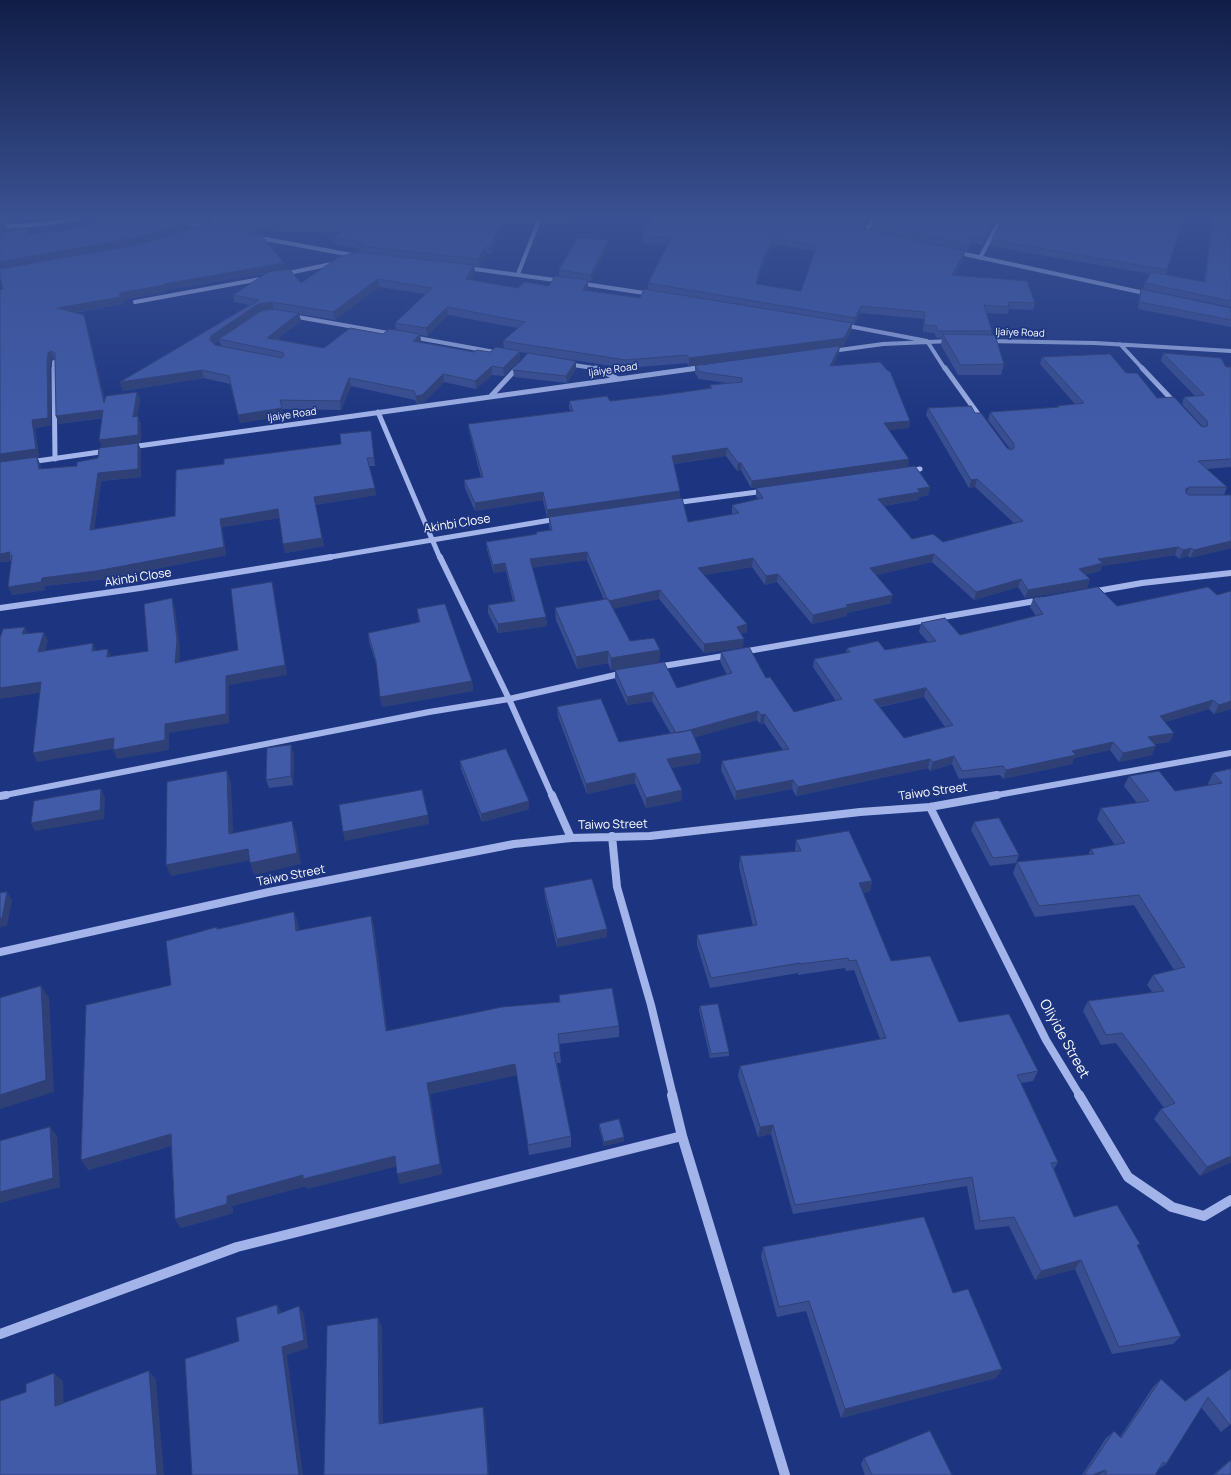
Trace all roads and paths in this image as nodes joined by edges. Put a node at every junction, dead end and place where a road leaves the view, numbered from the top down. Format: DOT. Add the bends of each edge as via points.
graph roads {
  1 [pos="217,287"];
  2 [pos="605,287"];
  3 [pos="1116,287"];
  4 [pos="659,295"];
  5 [pos="1154,295"];
  6 [pos="136,302"];
  7 [pos="288,315"];
  8 [pos="838,324"];
  9 [pos="927,341"];
  10 [pos="956,341"];
  11 [pos="977,341"];
  12 [pos="1120,344"];
  13 [pos="1231,351"];
  14 [pos="824,352"];
  15 [pos="503,354"];
  16 [pos="54,362"];
  17 [pos="521,363"];
  18 [pos="562,363"];
  19 [pos="710,366"];
  20 [pos="618,379"];
  21 [pos="491,396"];
  22 [pos="1179,408"];
  23 [pos="378,412"];
  24 [pos="985,423"];
  25 [pos="122,448"];
  26 [pos="115,450"];
  27 [pos="55,459"];
  28 [pos="23,463"];
  29 [pos="920,469"];
  30 [pos="904,472"];
  31 [pos="771,490"];
  32 [pos="670,504"];
  33 [pos="561,519"];
  34 [pos="431,539"];
  35 [pos="1231,573"];
  36 [pos="1080,593"];
  37 [pos="1050,599"];
  38 [pos="0,608"];
  39 [pos="651,668"];
  40 [pos="635,671"];
  41 [pos="509,699"];
  42 [pos="1231,753"];
  43 [pos="0,796"];
  44 [pos="930,807"];
  45 [pos="612,836"];
  46 [pos="571,838"];
  47 [pos="0,952"];
  48 [pos="682,1136"];
  49 [pos="1231,1200"];
  50 [pos="0,1334"];
  51 [pos="785,1475"];
  1 -- 6 [label="street"];
  2 -- 4 [label="street"];
  3 -- 5 [label="street"];
  7 -- 15 [label="street"];
  8 -- 9 [label="street"];
  9 -- 10 [label="street"];
  9 -- 14 [label="street"];
  9 -- 24 [label="street"];
  11 -- 12 [label="street, Ijaiye Road"];
  12 -- 13 [label="street, Ijaiye Road"];
  12 -- 22 [label="street"];
  16 -- 27 [label="street"];
  17 -- 21 [label="street"];
  18 -- 20 [label="street" via="600,368"];
  19 -- 20 [label="street, Ijaiye Road"];
  20 -- 21 [label="street, Ijaiye Road"];
  21 -- 23 [label="street, Ijaiye Road"];
  23 -- 25 [label="street, Ijaiye Road"];
  23 -- 34 [label="street"];
  26 -- 27 [label="street"];
  27 -- 28 [label="street"];
  29 -- 30 [label="street"];
  31 -- 32 [label="street"];
  33 -- 34 [label="street, Akinbi Close"];
  34 -- 38 [label="street, Akinbi Close" via="220,577"];
  34 -- 41 [label="street"];
  35 -- 36 [label="street" via="1142,582"];
  37 -- 39 [label="street"];
  40 -- 41 [label="street"];
  41 -- 43 [label="street" via="429,712"];
  41 -- 46 [label="street"];
  42 -- 44 [label="street, Taiwo Street"];
  44 -- 45 [label="street, Taiwo Street" via="860,812 650,836"];
  44 -- 49 [label="street, Oliyide Street" via="1046,1040 1128,1177 1172,1207 1204,1216"];
  45 -- 46 [label="street, Taiwo Street"];
  45 -- 48 [label="street" via="617,887 651,1005"];
  46 -- 47 [label="street, Taiwo Street" via="514,844 269,892"];
  48 -- 50 [label="street" via="237,1246"];
  48 -- 51 [label="street"];
}
